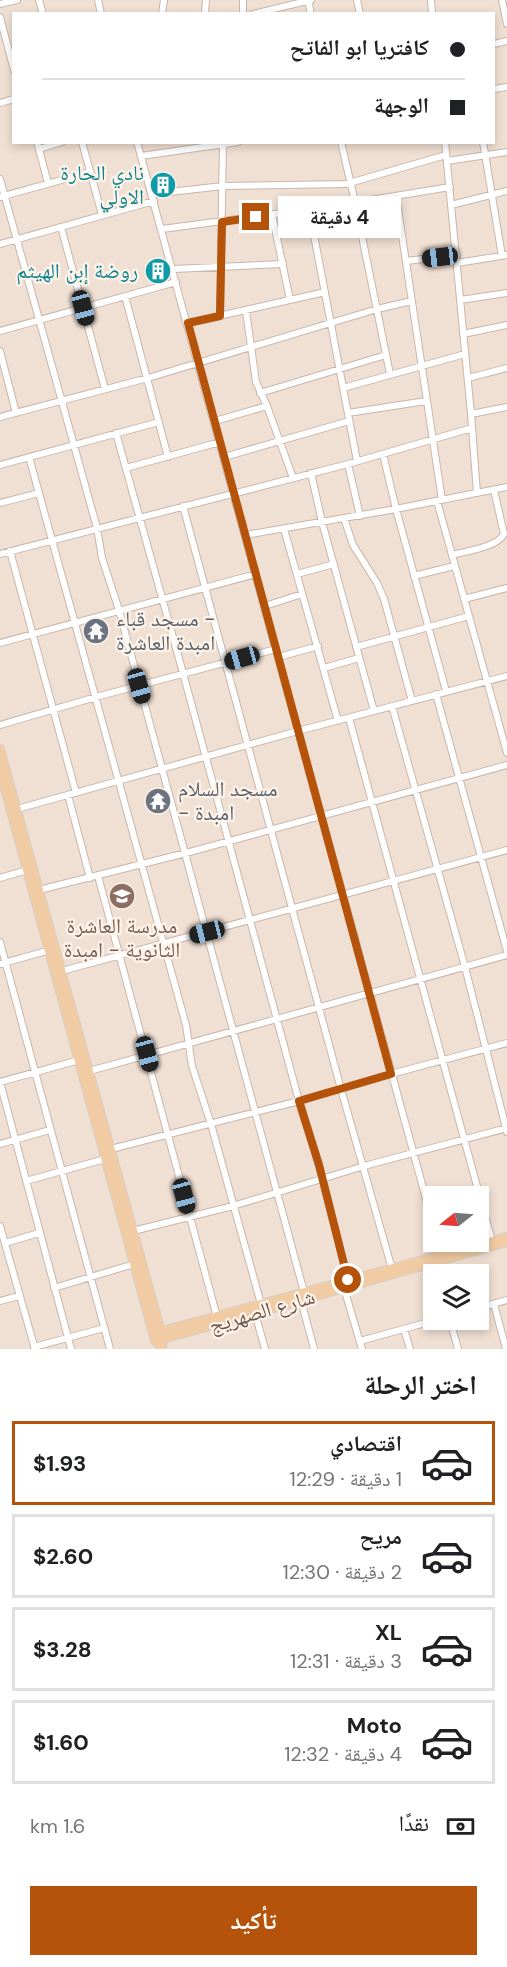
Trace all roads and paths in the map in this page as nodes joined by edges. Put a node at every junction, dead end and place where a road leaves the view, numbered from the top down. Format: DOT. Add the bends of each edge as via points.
graph roads {
  1 [pos="17,0"];
  2 [pos="309,0"];
  3 [pos="502,0"];
  4 [pos="0,4"];
  5 [pos="261,12"];
  6 [pos="0,18"];
  7 [pos="507,24"];
  8 [pos="11,46"];
  9 [pos="83,144"];
  10 [pos="138,144"];
  11 [pos="210,144"];
  12 [pos="223,144"];
  13 [pos="340,144"];
  14 [pos="445,144"];
  15 [pos="483,144"];
  16 [pos="38,146"];
  17 [pos="185,146"];
  18 [pos="507,152"];
  19 [pos="485,155"];
  20 [pos="141,156"];
  21 [pos="447,158"];
  22 [pos="90,172"];
  23 [pos="0,179"];
  24 [pos="48,183"];
  25 [pos="350,183"];
  26 [pos="223,186"];
  27 [pos="450,188"];
  28 [pos="507,191"];
  29 [pos="492,195"];
  30 [pos="2,196"];
  31 [pos="396,196"];
  32 [pos="153,197"];
  33 [pos="355,202"];
  34 [pos="452,205"];
  35 [pos="309,209"];
  36 [pos="272,214"];
  37 [pos="102,215"];
  38 [pos="222,222"];
  39 [pos="61,227"];
  40 [pos="162,229"];
  41 [pos="16,239"];
  42 [pos="0,244"];
  43 [pos="456,255"];
  44 [pos="505,255"];
  45 [pos="406,261"];
  46 [pos="457,263"];
  47 [pos="283,264"];
  48 [pos="221,267"];
  49 [pos="173,269"];
  50 [pos="176,282"];
  51 [pos="325,292"];
  52 [pos="507,293"];
  53 [pos="125,296"];
  54 [pos="290,300"];
  55 [pos="460,300"];
  56 [pos="412,301"];
  57 [pos="83,308"];
  58 [pos="377,309"];
  59 [pos="246,311"];
  60 [pos="220,316"];
  61 [pos="39,321"];
  62 [pos="188,323"];
  63 [pos="331,323"];
  64 [pos="507,325"];
  65 [pos="0,331"];
  66 [pos="463,334"];
  67 [pos="250,347"];
  68 [pos="0,351"];
  69 [pos="465,354"];
  70 [pos="386,355"];
  71 [pos="198,363"];
  72 [pos="421,366"];
  73 [pos="339,368"];
  74 [pos="507,368"];
  75 [pos="390,374"];
  76 [pos="148,378"];
  77 [pos="468,378"];
  78 [pos="343,388"];
  79 [pos="105,389"];
  80 [pos="260,393"];
  81 [pos="426,400"];
  82 [pos="61,402"];
  83 [pos="267,406"];
  84 [pos="507,407"];
  85 [pos="16,413"];
  86 [pos="348,413"];
  87 [pos="471,414"];
  88 [pos="0,417"];
  89 [pos="215,421"];
  90 [pos="349,421"];
  91 [pos="159,422"];
  92 [pos="472,428"];
  93 [pos="116,433"];
  94 [pos="280,440"];
  95 [pos="432,440"];
  96 [pos="220,442"];
  97 [pos="73,445"];
  98 [pos="383,454"];
  99 [pos="29,457"];
  100 [pos="168,457"];
  101 [pos="224,457"];
  102 [pos="357,461"];
  103 [pos="348,464"];
  104 [pos="0,465"];
  105 [pos="126,468"];
  106 [pos="311,473"];
  107 [pos="293,478"];
  108 [pos="507,487"];
  109 [pos="494,490"];
  110 [pos="39,493"];
  111 [pos="234,493"];
  112 [pos="477,493"];
  113 [pos="440,501"];
  114 [pos="0,503"];
  115 [pos="183,506"];
  116 [pos="396,509"];
  117 [pos="360,516"];
  118 [pos="140,517"];
  119 [pos="344,518"];
  120 [pos="322,522"];
  121 [pos="97,528"];
  122 [pos="284,529"];
  123 [pos="245,535"];
  124 [pos="52,540"];
  125 [pos="10,551"];
  126 [pos="0,554"];
  127 [pos="452,555"];
  128 [pos="334,564"];
  129 [pos="454,566"];
  130 [pos="256,574"];
  131 [pos="297,574"];
  132 [pos="414,576"];
  133 [pos="205,588"];
  134 [pos="507,588"];
  135 [pos="303,594"];
  136 [pos="162,599"];
  137 [pos="464,599"];
  138 [pos="265,606"];
  139 [pos="119,610"];
  140 [pos="469,616"];
  141 [pos="75,622"];
  142 [pos="428,627"];
  143 [pos="32,634"];
  144 [pos="394,638"];
  145 [pos="0,643"];
  146 [pos="318,646"];
  147 [pos="356,647"];
  148 [pos="276,649"];
  149 [pos="279,657"];
  150 [pos="359,658"];
  151 [pos="225,663"];
  152 [pos="324,668"];
  153 [pos="183,674"];
  154 [pos="507,676"];
  155 [pos="486,681"];
  156 [pos="139,686"];
  157 [pos="446,691"];
  158 [pos="436,694"];
  159 [pos="96,697"];
  160 [pos="412,701"];
  161 [pos="392,706"];
  162 [pos="53,709"];
  163 [pos="374,711"];
  164 [pos="348,718"];
  165 [pos="339,721"];
  166 [pos="0,725"];
  167 [pos="298,731"];
  168 [pos="247,745"];
  169 [pos="0,749"];
  170 [pos="507,753"];
  171 [pos="205,756"];
  172 [pos="507,765"];
  173 [pos="162,768"];
  174 [pos="0,771"];
  175 [pos="460,778"];
  176 [pos="119,780"];
  177 [pos="2,789"];
  178 [pos="415,790"];
  179 [pos="76,793"];
  180 [pos="68,795"];
  181 [pos="372,802"];
  182 [pos="17,809"];
  183 [pos="322,816"];
  184 [pos="270,829"];
  185 [pos="228,841"];
  186 [pos="23,843"];
  187 [pos="507,850"];
  188 [pos="186,853"];
  189 [pos="482,857"];
  190 [pos="141,865"];
  191 [pos="436,869"];
  192 [pos="27,870"];
  193 [pos="98,876"];
  194 [pos="0,878"];
  195 [pos="90,878"];
  196 [pos="393,881"];
  197 [pos="36,891"];
  198 [pos="344,894"];
  199 [pos="292,908"];
  200 [pos="249,919"];
  201 [pos="207,932"];
  202 [pos="0,942"];
  203 [pos="162,943"];
  204 [pos="50,950"];
  205 [pos="507,953"];
  206 [pos="119,955"];
  207 [pos="3,963"];
  208 [pos="465,967"];
  209 [pos="62,971"];
  210 [pos="421,980"];
  211 [pos="371,994"];
  212 [pos="320,1007"];
  213 [pos="277,1017"];
  214 [pos="233,1030"];
  215 [pos="188,1042"];
  216 [pos="507,1043"];
  217 [pos="485,1049"];
  218 [pos="147,1054"];
  219 [pos="83,1059"];
  220 [pos="442,1060"];
  221 [pos="36,1072"];
  222 [pos="86,1072"];
  223 [pos="391,1074"];
  224 [pos="0,1082"];
  225 [pos="341,1089"];
  226 [pos="299,1101"];
  227 [pos="256,1112"];
  228 [pos="211,1124"];
  229 [pos="50,1130"];
  230 [pos="507,1130"];
  231 [pos="168,1134"];
  232 [pos="15,1139"];
  233 [pos="464,1140"];
  234 [pos="0,1144"];
  235 [pos="111,1149"];
  236 [pos="412,1153"];
  237 [pos="105,1159"];
  238 [pos="364,1166"];
  239 [pos="61,1171"];
  240 [pos="322,1178"];
  241 [pos="26,1181"];
  242 [pos="423,1190"];
  243 [pos="278,1191"];
  244 [pos="233,1206"];
  245 [pos="189,1217"];
  246 [pos="0,1226"];
  247 [pos="133,1231"];
  248 [pos="39,1233"];
  249 [pos="507,1237"];
  250 [pos="492,1241"];
  251 [pos="507,1242"];
  252 [pos="5,1243"];
  253 [pos="438,1252"];
  254 [pos="438,1259"];
  255 [pos="134,1264"];
  256 [pos="438,1264"];
  257 [pos="392,1269"];
  258 [pos="91,1277"];
  259 [pos="346,1284"];
  260 [pos="54,1288"];
  261 [pos="20,1296"];
  262 [pos="303,1296"];
  263 [pos="507,1300"];
  264 [pos="0,1301"];
  265 [pos="261,1304"];
  266 [pos="494,1304"];
  267 [pos="489,1305"];
  268 [pos="255,1313"];
  269 [pos="217,1317"];
  270 [pos="423,1324"];
  271 [pos="104,1328"];
  272 [pos="404,1329"];
  273 [pos="453,1330"];
  274 [pos="68,1338"];
  275 [pos="159,1340"];
  276 [pos="360,1341"];
  277 [pos="506,1345"];
  278 [pos="34,1348"];
  279 [pos="71,1349"];
  280 [pos="110,1349"];
  281 [pos="266,1349"];
  282 [pos="314,1349"];
  283 [pos="362,1349"];
  284 [pos="410,1349"];
  285 [pos="458,1349"];
  1 -- 4 [label="street"];
  2 -- 5 [label="street"];
  3 -- 7 [label="street"];
  6 -- 8 [label="street"];
  9 -- 22 [label="street"];
  10 -- 20 [label="street"];
  11 -- 17 [label="street"];
  12 -- 26 [label="street"];
  13 -- 25 [label="street"];
  14 -- 21 [label="street"];
  15 -- 19 [label="street"];
  16 -- 24 [label="street"];
  17 -- 20 [label="street"];
  18 -- 19 [label="street"];
  19 -- 21 [label="street"];
  19 -- 29 [label="street"];
  20 -- 32 [label="street"];
  21 -- 25 [label="street"];
  21 -- 27 [label="street"];
  22 -- 24 [label="street"];
  22 -- 37 [label="street"];
  23 -- 30 [label="street"];
  24 -- 30 [label="street"];
  25 -- 26 [label="street"];
  25 -- 33 [label="street"];
  26 -- 32 [label="street"];
  26 -- 38 [label="street"];
  27 -- 31 [label="street"];
  27 -- 34 [label="street"];
  28 -- 29 [label="street"];
  29 -- 34 [label="street"];
  29 -- 44 [label="street"];
  30 -- 41 [label="street"];
  31 -- 33 [label="street"];
  31 -- 45 [label="street"];
  32 -- 37 [label="street"];
  32 -- 40 [label="street"];
  33 -- 35 [label="street"];
  33 -- 58 [label="street"];
  34 -- 43 [label="street"];
  35 -- 36 [label="street"];
  35 -- 51 [label="street"];
  36 -- 38 [label="street"];
  36 -- 47 [label="street"];
  37 -- 39 [label="street"];
  38 -- 40 [label="street"];
  38 -- 48 [label="street"];
  39 -- 41 [label="street"];
  39 -- 57 [label="street"];
  40 -- 49 [label="street"];
  41 -- 42 [label="street"];
  41 -- 61 [label="street"];
  43 -- 45 [label="street"];
  43 -- 46 [label="street"];
  44 -- 46 [label="street"];
  45 -- 56 [label="street"];
  46 -- 55 [label="street"];
  47 -- 48 [label="street"];
  47 -- 54 [label="street"];
  48 -- 49 [label="street"];
  48 -- 60 [label="street"];
  49 -- 50 [label="street"];
  50 -- 53 [label="street"];
  50 -- 62 [label="street"];
  51 -- 54 [label="street"];
  51 -- 63 [label="street"];
  52 -- 55 [label="street"];
  53 -- 57 [label="street"];
  53 -- 76 [label="street"];
  54 -- 59 [label="street"];
  55 -- 66 [label="street"];
  56 -- 58 [label="street"];
  56 -- 72 [label="street"];
  57 -- 61 [label="street"];
  57 -- 79 [label="street"];
  58 -- 63 [label="street"];
  58 -- 70 [label="street"];
  59 -- 60 [label="street"];
  59 -- 67 [label="street"];
  60 -- 62 [label="street"];
  61 -- 65 [label="street"];
  61 -- 82 [label="street"];
  62 -- 71 [label="street"];
  63 -- 67 [label="street"];
  63 -- 73 [label="street"];
  64 -- 66 [label="street"];
  66 -- 69 [label="street"];
  67 -- 71 [label="street"];
  67 -- 80 [label="street"];
  68 -- 85 [label="street"];
  69 -- 72 [label="street"];
  69 -- 77 [label="street"];
  70 -- 73 [label="street"];
  70 -- 75 [label="street"];
  71 -- 76 [label="street"];
  71 -- 89 [label="street"];
  72 -- 75 [label="street"];
  72 -- 81 [label="street"];
  73 -- 78 [label="street"];
  73 -- 80 [label="street"];
  74 -- 77 [label="street"];
  75 -- 78 [label="street"];
  76 -- 79 [label="street"];
  76 -- 91 [label="street"];
  77 -- 87 [label="street"];
  78 -- 86 [label="street"];
  79 -- 82 [label="street"];
  80 -- 83 [label="street"];
  81 -- 86 [label="street"];
  81 -- 95 [label="street"];
  82 -- 85 [label="street"];
  82 -- 97 [label="street"];
  83 -- 89 [label="street"];
  83 -- 94 [label="street"];
  84 -- 87 [label="street"];
  85 -- 88 [label="street"];
  86 -- 90 [label="street"];
  87 -- 92 [label="street"];
  89 -- 96 [label="street"];
  90 -- 94 [label="street"];
  90 -- 102 [label="street"];
  91 -- 93 [label="street"];
  91 -- 100 [label="street"];
  92 -- 95 [label="street"];
  92 -- 112 [label="street"];
  93 -- 97 [label="street"];
  93 -- 105 [label="street"];
  94 -- 101 [label="street"];
  94 -- 107 [label="street"];
  95 -- 98 [label="street"];
  95 -- 113 [label="street"];
  96 -- 100 [label="street"];
  96 -- 101 [label="street"];
  97 -- 99 [label="street"];
  97 -- 121 [label="street"];
  98 -- 102 [label="street"];
  98 -- 116 [label="street"];
  99 -- 104 [label="street"];
  99 -- 110 [label="street"];
  100 -- 105 [label="street"];
  101 -- 111 [label="street"];
  102 -- 103 [label="street"];
  103 -- 106 [label="street"];
  103 -- 117 [label="street"];
  105 -- 118 [label="street"];
  106 -- 107 [label="street"];
  106 -- 120 [label="street"];
  107 -- 111 [label="street"];
  108 -- 109 [label="street"];
  109 -- 112 [label="street"];
  109 -- 127 [label="street" via="503,537 496,543"];
  110 -- 114 [label="street"];
  110 -- 124 [label="street"];
  111 -- 115 [label="street"];
  111 -- 123 [label="street"];
  112 -- 113 [label="street"];
  113 -- 116 [label="street"];
  113 -- 127 [label="street"];
  115 -- 118 [label="street"];
  115 -- 133 [label="street"];
  116 -- 117 [label="street"];
  116 -- 132 [label="street"];
  117 -- 119 [label="street"];
  118 -- 121 [label="street"];
  118 -- 136 [label="street"];
  119 -- 120 [label="street"];
  119 -- 144 [label="street" via="353,545 380,591"];
  120 -- 122 [label="street"];
  120 -- 128 [label="street"];
  121 -- 124 [label="street"];
  121 -- 139 [label="street"];
  122 -- 123 [label="street"];
  122 -- 131 [label="street"];
  123 -- 130 [label="street"];
  124 -- 125 [label="street"];
  124 -- 141 [label="street"];
  125 -- 126 [label="street"];
  125 -- 143 [label="street"];
  127 -- 129 [label="street"];
  128 -- 131 [label="street"];
  128 -- 147 [label="street"];
  129 -- 132 [label="street"];
  129 -- 137 [label="street"];
  130 -- 133 [label="street"];
  130 -- 138 [label="street"];
  131 -- 135 [label="street"];
  132 -- 142 [label="street"];
  133 -- 136 [label="street"];
  133 -- 151 [label="street"];
  134 -- 137 [label="street"];
  135 -- 138 [label="street"];
  135 -- 146 [label="street"];
  136 -- 139 [label="street"];
  136 -- 153 [label="street"];
  137 -- 140 [label="street"];
  138 -- 148 [label="street"];
  139 -- 141 [label="street"];
  139 -- 156 [label="street"];
  140 -- 142 [label="street"];
  140 -- 155 [label="street"];
  141 -- 143 [label="street"];
  141 -- 159 [label="street"];
  142 -- 144 [label="street"];
  142 -- 157 [label="street"];
  143 -- 145 [label="street"];
  143 -- 162 [label="street"];
  144 -- 147 [label="street"];
  144 -- 160 [label="street"];
  146 -- 149 [label="street"];
  146 -- 152 [label="street"];
  147 -- 150 [label="street"];
  148 -- 149 [label="street"];
  148 -- 151 [label="street"];
  149 -- 167 [label="street"];
  150 -- 152 [label="street"];
  150 -- 163 [label="street"];
  151 -- 153 [label="street"];
  151 -- 168 [label="street"];
  152 -- 165 [label="street"];
  153 -- 156 [label="street"];
  153 -- 171 [label="street"];
  154 -- 155 [label="street"];
  155 -- 157 [label="street"];
  155 -- 170 [label="street"];
  156 -- 159 [label="street"];
  156 -- 173 [label="street"];
  157 -- 158 [label="street"];
  158 -- 160 [label="street"];
  158 -- 175 [label="street"];
  159 -- 162 [label="street"];
  159 -- 176 [label="street"];
  160 -- 161 [label="street"];
  161 -- 163 [label="street"];
  161 -- 178 [label="street"];
  162 -- 166 [label="street"];
  162 -- 179 [label="street"];
  163 -- 164 [label="street"];
  164 -- 165 [label="street"];
  164 -- 181 [label="street"];
  165 -- 167 [label="street"];
  167 -- 168 [label="street"];
  167 -- 183 [label="street"];
  168 -- 171 [label="street"];
  168 -- 184 [label="street"];
  169 -- 182 [label="main road"];
  171 -- 173 [label="street"];
  171 -- 185 [label="street"];
  172 -- 175 [label="street"];
  173 -- 176 [label="street"];
  173 -- 188 [label="street"];
  174 -- 177 [label="main road"];
  175 -- 178 [label="street"];
  175 -- 189 [label="street"];
  176 -- 179 [label="street"];
  176 -- 190 [label="street"];
  177 -- 186 [label="main road"];
  178 -- 181 [label="street"];
  178 -- 191 [label="street"];
  179 -- 180 [label="street"];
  180 -- 182 [label="street"];
  180 -- 195 [label="street"];
  181 -- 183 [label="street"];
  181 -- 196 [label="street"];
  182 -- 186 [label="main road"];
  183 -- 184 [label="street"];
  183 -- 198 [label="street"];
  184 -- 185 [label="street"];
  184 -- 199 [label="street"];
  185 -- 188 [label="street"];
  185 -- 200 [label="street"];
  186 -- 192 [label="main road"];
  186 -- 197 [label="main road"];
  187 -- 189 [label="street"];
  188 -- 190 [label="street"];
  188 -- 201 [label="street"];
  189 -- 191 [label="street"];
  189 -- 205 [label="street"];
  190 -- 193 [label="street"];
  190 -- 203 [label="street"];
  191 -- 196 [label="street"];
  191 -- 208 [label="street"];
  192 -- 194 [label="street"];
  192 -- 197 [label="main road"];
  193 -- 195 [label="street"];
  193 -- 206 [label="street"];
  195 -- 197 [label="street"];
  196 -- 198 [label="street"];
  196 -- 210 [label="street"];
  197 -- 204 [label="main road"];
  197 -- 209 [label="main road"];
  198 -- 199 [label="street"];
  198 -- 211 [label="street"];
  199 -- 200 [label="street"];
  199 -- 212 [label="street"];
  200 -- 201 [label="street"];
  200 -- 213 [label="street"];
  201 -- 203 [label="street"];
  201 -- 214 [label="street"];
  202 -- 207 [label="street"];
  203 -- 206 [label="street"];
  203 -- 215 [label="street"];
  204 -- 207 [label="street"];
  204 -- 219 [label="main road"];
  205 -- 208 [label="street"];
  206 -- 209 [label="street"];
  206 -- 218 [label="street"];
  207 -- 221 [label="street"];
  208 -- 210 [label="street"];
  208 -- 217 [label="street"];
  209 -- 219 [label="main road"];
  210 -- 211 [label="street"];
  210 -- 220 [label="street"];
  211 -- 212 [label="street"];
  211 -- 223 [label="street"];
  212 -- 213 [label="street"];
  212 -- 225 [label="street"];
  213 -- 214 [label="street"];
  213 -- 226 [label="street"];
  214 -- 215 [label="street"];
  214 -- 227 [label="street"];
  215 -- 218 [label="street"];
  215 -- 228 [label="street"];
  216 -- 217 [label="street"];
  217 -- 220 [label="street"];
  217 -- 230 [label="street"];
  218 -- 222 [label="street"];
  218 -- 231 [label="street"];
  219 -- 221 [label="street"];
  219 -- 222 [label="main road"];
  220 -- 223 [label="street"];
  220 -- 233 [label="street"];
  221 -- 224 [label="street"];
  221 -- 229 [label="street"];
  222 -- 235 [label="main road"];
  222 -- 237 [label="main road"];
  223 -- 225 [label="street"];
  223 -- 236 [label="street"];
  224 -- 232 [label="street"];
  225 -- 226 [label="street"];
  225 -- 238 [label="street"];
  226 -- 227 [label="street"];
  226 -- 240 [label="street"];
  227 -- 228 [label="street"];
  227 -- 243 [label="street"];
  228 -- 231 [label="street"];
  228 -- 244 [label="street"];
  229 -- 232 [label="street"];
  229 -- 239 [label="street"];
  230 -- 233 [label="street"];
  231 -- 235 [label="street"];
  231 -- 245 [label="street"];
  232 -- 234 [label="street"];
  232 -- 241 [label="street"];
  233 -- 236 [label="street"];
  233 -- 250 [label="street"];
  235 -- 247 [label="main road"];
  236 -- 238 [label="street"];
  236 -- 242 [label="street"];
  237 -- 239 [label="street"];
  237 -- 255 [label="main road"];
  238 -- 240 [label="street"];
  238 -- 257 [label="street"];
  239 -- 241 [label="street"];
  239 -- 258 [label="street"];
  240 -- 243 [label="street"];
  240 -- 259 [label="street"];
  241 -- 248 [label="street"];
  243 -- 244 [label="street"];
  243 -- 262 [label="street"];
  244 -- 245 [label="street"];
  244 -- 265 [label="street"];
  245 -- 247 [label="street"];
  245 -- 269 [label="street"];
  246 -- 252 [label="street"];
  247 -- 275 [label="main road"];
  248 -- 252 [label="street"];
  248 -- 260 [label="street"];
  249 -- 250 [label="main road"];
  250 -- 254 [label="main road"];
  251 -- 254 [label="main road, شارع الصهريج"];
  252 -- 261 [label="street"];
  253 -- 254 [label="street"];
  254 -- 256 [label="street"];
  254 -- 257 [label="main road"];
  254 -- 259 [label="main road, شارع الصهريج"];
  255 -- 258 [label="street"];
  255 -- 275 [label="main road"];
  257 -- 259 [label="main road"];
  258 -- 260 [label="street"];
  258 -- 271 [label="street"];
  259 -- 262 [label="main road"];
  259 -- 276 [label="street"];
  260 -- 274 [label="street"];
  261 -- 264 [label="street"];
  261 -- 278 [label="street"];
  262 -- 265 [label="main road"];
  262 -- 268 [label="main road, شارع الصهريج"];
  262 -- 282 [label="street"];
  263 -- 266 [label="street"];
  265 -- 269 [label="main road"];
  266 -- 267 [label="street"];
  266 -- 277 [label="street"];
  268 -- 275 [label="main road, شارع الصهريج"];
  268 -- 281 [label="street"];
  269 -- 275 [label="main road"];
  270 -- 272 [label="street"];
  271 -- 274 [label="street"];
  271 -- 280 [label="street"];
  272 -- 276 [label="street"];
  272 -- 284 [label="street"];
  273 -- 285 [label="street"];
  274 -- 278 [label="street"];
  274 -- 279 [label="street"];
  276 -- 283 [label="street"];
}
